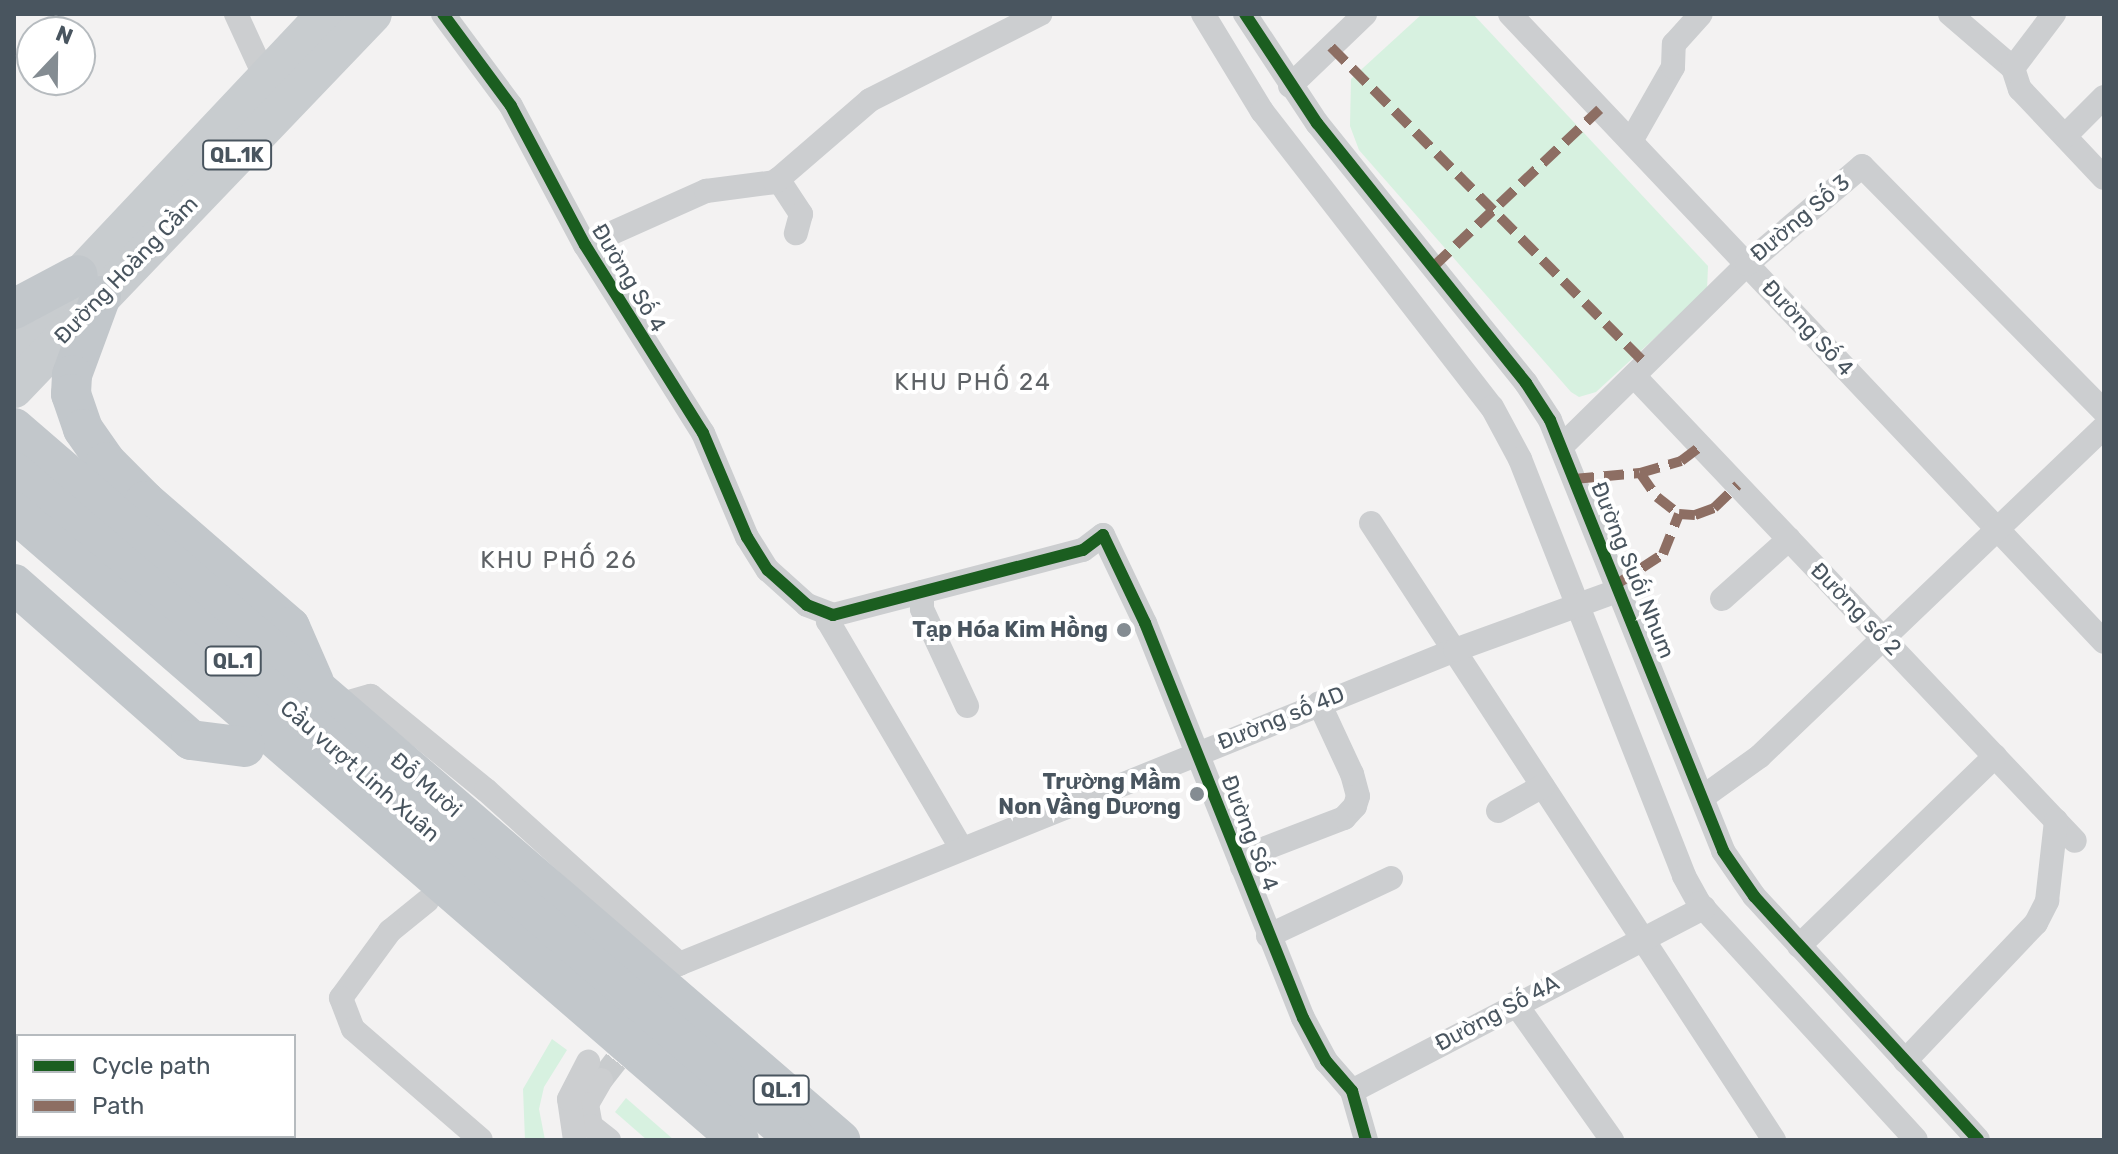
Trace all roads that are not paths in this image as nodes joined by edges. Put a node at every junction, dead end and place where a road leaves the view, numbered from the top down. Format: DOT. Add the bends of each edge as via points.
graph roads {
  1 [pos="236,14"];
  2 [pos="326,14"];
  3 [pos="373,14"];
  4 [pos="443,14"];
  5 [pos="1040,14"];
  6 [pos="1203,14"];
  7 [pos="1245,14"];
  8 [pos="1365,14"];
  9 [pos="1510,14"];
  10 [pos="1701,14"];
  11 [pos="1950,14"];
  12 [pos="2054,14"];
  13 [pos="2013,68"];
  14 [pos="265,77"];
  15 [pos="1290,86"];
  16 [pos="2104,97"];
  17 [pos="2065,136"];
  18 [pos="1631,141"];
  19 [pos="2104,178"];
  20 [pos="778,179"];
  21 [pos="796,233"];
  22 [pos="585,245"];
  23 [pos="1747,264"];
  24 [pos="90,286"];
  25 [pos="25,333"];
  26 [pos="1635,377"];
  27 [pos="14,389"];
  28 [pos="2104,411"];
  29 [pos="2104,427"];
  30 [pos="14,428"];
  31 [pos="1562,446"];
  32 [pos="58,463"];
  33 [pos="14,472"];
  34 [pos="14,513"];
  35 [pos="1371,523"];
  36 [pos="1998,529"];
  37 [pos="1789,539"];
  38 [pos="14,545"];
  39 [pos="14,584"];
  40 [pos="1620,590"];
  41 [pos="922,592"];
  42 [pos="1722,599"];
  43 [pos="1579,608"];
  44 [pos="833,615"];
  45 [pos="1883,638"];
  46 [pos="2104,642"];
  47 [pos="1455,650"];
  48 [pos="326,698"];
  49 [pos="1319,703"];
  50 [pos="967,706"];
  51 [pos="245,747"];
  52 [pos="1197,751"];
  53 [pos="1995,756"];
  54 [pos="1543,786"];
  55 [pos="433,792"];
  56 [pos="1703,797"];
  57 [pos="1498,811"];
  58 [pos="2056,821"];
  59 [pos="2075,841"];
  60 [pos="962,849"];
  61 [pos="1242,867"];
  62 [pos="437,875"];
  63 [pos="1391,878"];
  64 [pos="1704,908"];
  65 [pos="1268,936"];
  66 [pos="1642,937"];
  67 [pos="1799,946"];
  68 [pos="558,961"];
  69 [pos="1515,1003"];
  70 [pos="1905,1061"];
  71 [pos="1352,1091"];
  72 [pos="481,1140"];
  73 [pos="575,1140"];
  74 [pos="609,1140"];
  75 [pos="705,1140"];
  76 [pos="739,1140"];
  77 [pos="797,1140"];
  78 [pos="840,1140"];
  79 [pos="1366,1140"];
  80 [pos="1612,1140"];
  81 [pos="1774,1140"];
  82 [pos="1916,1140"];
  83 [pos="1978,1140"];
  1 -- 14 [label="street"];
  2 -- 14 [label="main road, Đường Hoàng Cầm / QL.1K"];
  3 -- 24 [label="main road, Đường Hoàng Cầm / QL.1K"];
  4 -- 22 [label="street, Đường Số 4" via="511,106"];
  5 -- 20 [label="street" via="870,100"];
  6 -- 43 [label="street" via="1262,111 1492,407 1520,459"];
  7 -- 15 [label="street, Đường Suối Nhum"];
  8 -- 15 [label="street"];
  9 -- 18 [label="street, Đường Số 4"];
  10 -- 18 [label="street" via="1674,44 1673,67"];
  11 -- 13 [label="street"];
  12 -- 13 [label="street"];
  13 -- 17 [label="street" via="2020,89"];
  14 -- 24 [label="main road, Đường Hoàng Cầm / QL.1K"];
  15 -- 31 [label="street, Đường Suối Nhum" via="1526,383"];
  16 -- 17 [label="street"];
  17 -- 19 [label="street"];
  18 -- 23 [label="street, Đường Số 4"];
  20 -- 21 [label="street" via="801,214"];
  20 -- 22 [label="street" via="706,191"];
  22 -- 44 [label="street, Đường Số 4" via="703,433 737,515 768,570 807,605"];
  23 -- 26 [label="street, Đường Số 3"];
  23 -- 28 [label="street, Đường Số 3" via="1862,166"];
  23 -- 36 [label="street, Đường Số 4"];
  24 -- 25 [label="highway"];
  24 -- 25 [label="main road, Đường Hoàng Cầm / QL.1K"];
  24 -- 48 [label="highway" via="71,394 83,429 134,490 290,627"];
  25 -- 27 [label="main road, Đường Hoàng Cầm / QL.1K"];
  25 -- 32 [label="highway"];
  26 -- 31 [label="street, Đường Số 3"];
  26 -- 37 [label="street, Đường số 2"];
  29 -- 36 [label="street"];
  30 -- 32 [label="highway, Đỗ Mười / QL.1"];
  31 -- 40 [label="street, Đường Suối Nhum"];
  32 -- 34 [label="highway"];
  32 -- 48 [label="highway, Đỗ Mười / QL.1"];
  33 -- 62 [label="highway, Cầu vượt Linh Xuân / QL.1"];
  34 -- 62 [label="highway, Cầu vượt Linh Xuân / QL.1"];
  35 -- 47 [label="street"];
  36 -- 45 [label="street"];
  36 -- 46 [label="street, Đường Số 4"];
  37 -- 42 [label="street"];
  37 -- 45 [label="street, Đường số 2"];
  38 -- 51 [label="highway, QL.1"];
  39 -- 51 [label="highway" via="191,740"];
  40 -- 43 [label="street, Đường số 4D"];
  40 -- 56 [label="street, Đường Suối Nhum"];
  41 -- 44 [label="street"];
  41 -- 50 [label="street" via="922,609"];
  41 -- 52 [label="street, Đường Số 4" via="1083,550 1103,535"];
  43 -- 47 [label="street, Đường số 4D"];
  43 -- 64 [label="street" via="1684,876"];
  44 -- 60 [label="street" via="828,621"];
  45 -- 53 [label="street, Đường số 2"];
  45 -- 56 [label="street" via="1760,756"];
  47 -- 49 [label="street, Đường số 4D"];
  47 -- 54 [label="street"];
  48 -- 55 [label="highway, Đỗ Mười / QL.1"];
  48 -- 60 [label="street, Đường số 4D" via="371,696 486,790 672,970"];
  49 -- 52 [label="street, Đường số 4D"];
  49 -- 61 [label="street" via="1352,774 1355,806 1344,818 1266,848"];
  51 -- 62 [label="highway, QL.1"];
  52 -- 60 [label="street, Đường số 4D"];
  52 -- 61 [label="street, Đường Số 4"];
  53 -- 58 [label="street, Đường số 2"];
  53 -- 67 [label="street"];
  54 -- 57 [label="street"];
  54 -- 66 [label="street"];
  55 -- 68 [label="highway"];
  55 -- 78 [label="highway, Đỗ Mười / QL.1"];
  56 -- 67 [label="street, Đường Suối Nhum" via="1723,851"];
  58 -- 59 [label="street, Đường số 2"];
  58 -- 70 [label="street" via="2047,901 2036,923"];
  61 -- 65 [label="street, Đường Số 4"];
  62 -- 68 [label="highway, QL.1"];
  62 -- 72 [label="street" via="341,998 353,1029"];
  62 -- 75 [label="highway, QL.1"];
  63 -- 65 [label="street"];
  64 -- 66 [label="street, Đường Số 4A"];
  64 -- 82 [label="street"];
  65 -- 71 [label="street, Đường Số 4" via="1326,1061"];
  66 -- 69 [label="street, Đường Số 4A"];
  66 -- 81 [label="street"];
  67 -- 70 [label="street, Đường Suối Nhum"];
  68 -- 76 [label="highway, QL.1"];
  68 -- 77 [label="highway, QL.1"];
  69 -- 71 [label="street, Đường Số 4A"];
  69 -- 80 [label="street"];
  70 -- 83 [label="street, Đường Suối Nhum"];
  71 -- 79 [label="street, Đường Số 4"];
  73 -- 74 [label="street" via="569,1099 594,1071 587,1104 591,1126"];
}
